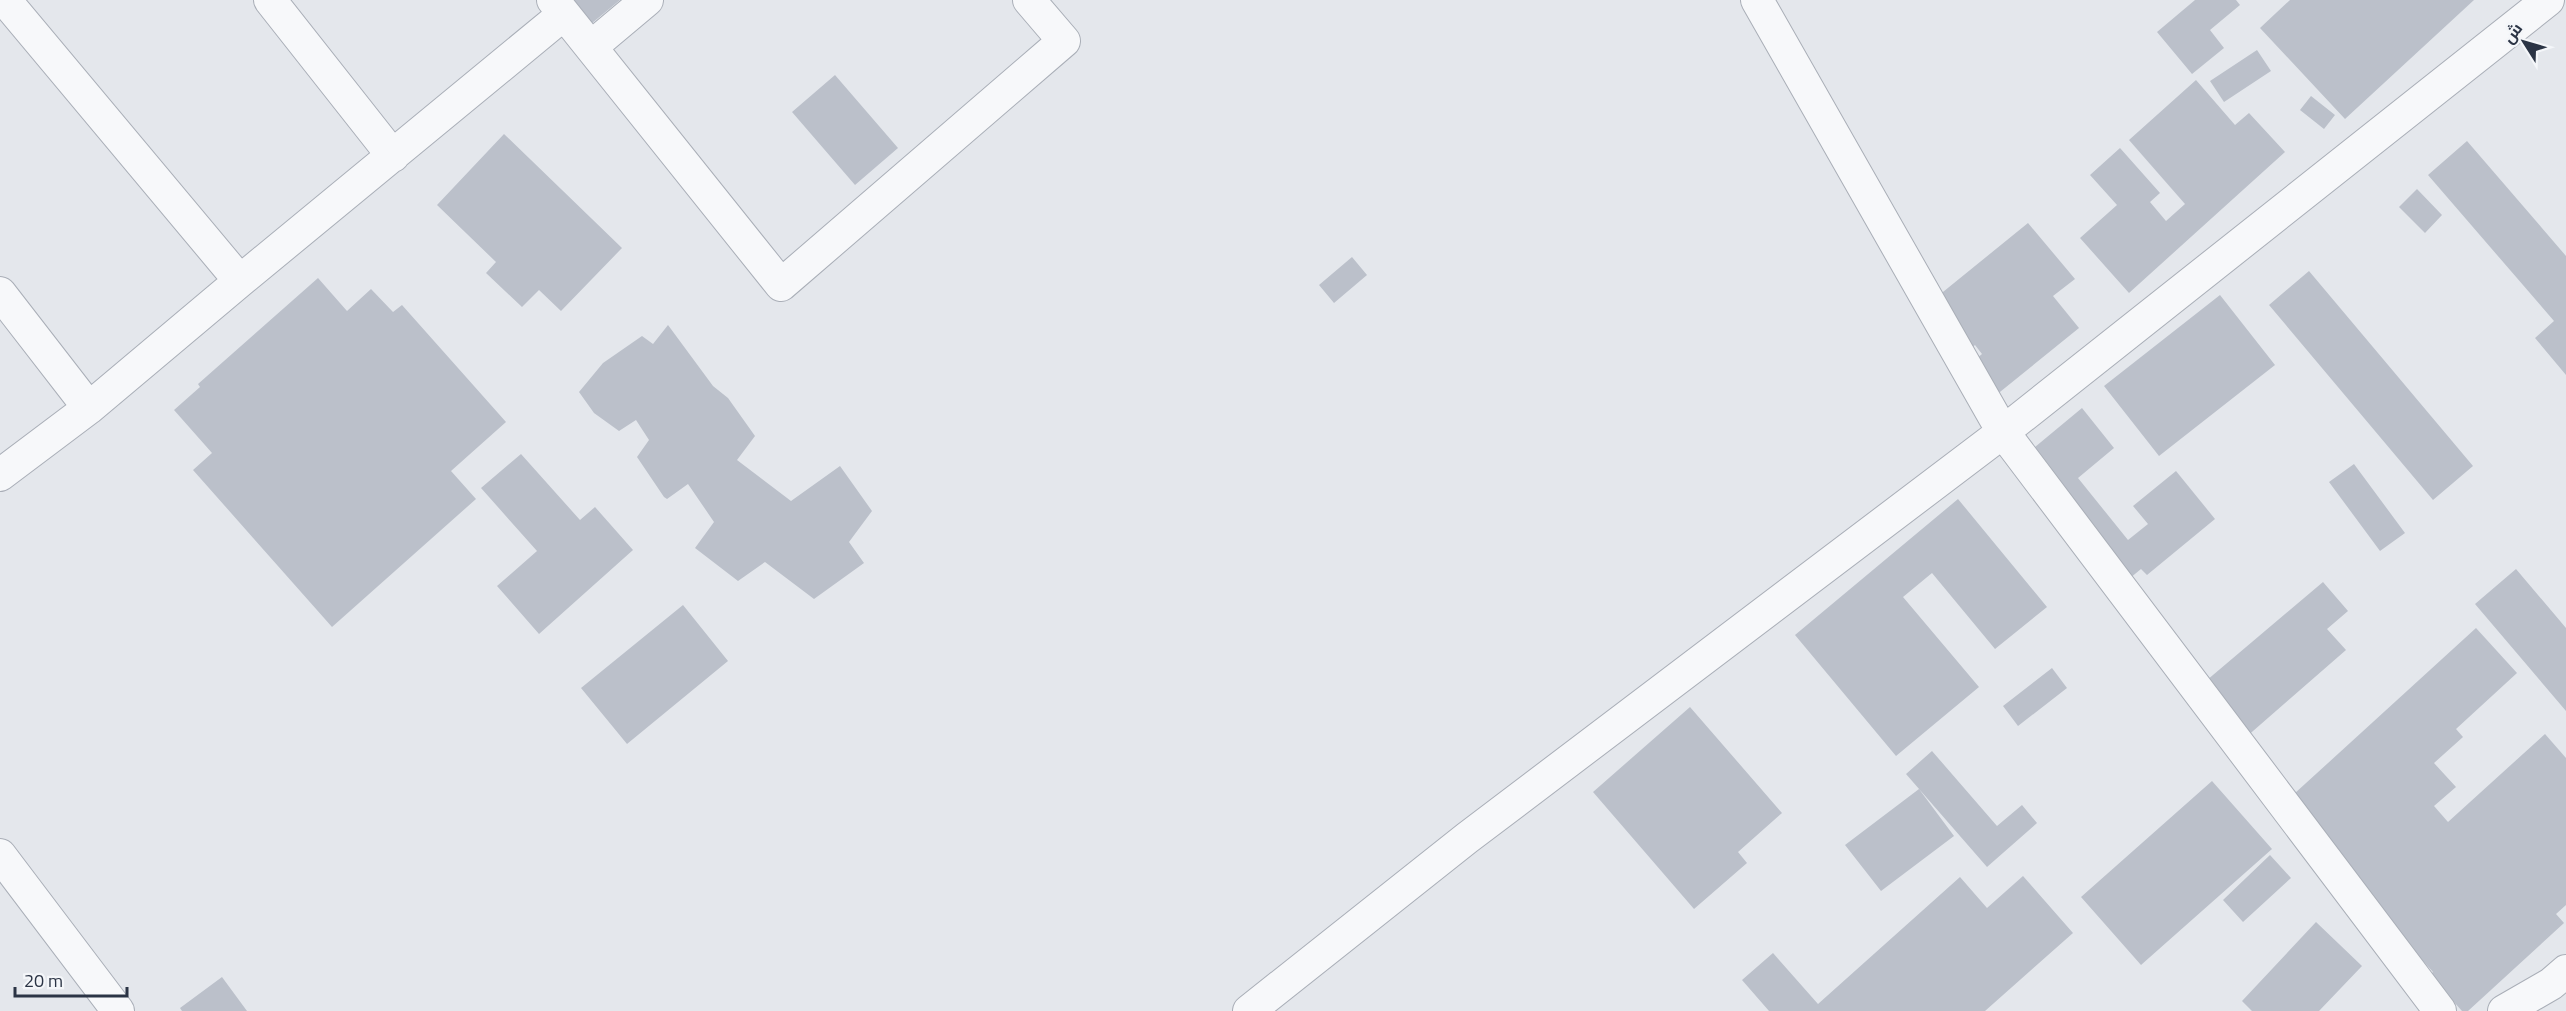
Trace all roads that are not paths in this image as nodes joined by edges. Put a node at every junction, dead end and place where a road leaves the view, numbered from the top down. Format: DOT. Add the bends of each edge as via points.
graph roads {
  1 [pos="5,0"];
  2 [pos="270,0"];
  3 [pos="647,0"];
  4 [pos="1029,0"];
  5 [pos="1757,0"];
  6 [pos="2548,0"];
  7 [pos="559,7"];
  8 [pos="591,47"];
  9 [pos="393,156"];
  10 [pos="240,281"];
  11 [pos="0,293"];
  12 [pos="89,408"];
  13 [pos="2002,432"];
  14 [pos="0,476"];
  15 [pos="0,855"];
  16 [pos="2566,971"];
  17 [pos="118,1011"];
  18 [pos="1249,1011"];
  19 [pos="2439,1011"];
  20 [pos="2504,1011"];
  1 -- 10 [label="street"];
  2 -- 9 [label="street"];
  3 -- 8 [label="street"];
  4 -- 8 [label="street" via="1064,41 782,285"];
  5 -- 13 [label="street"];
  6 -- 13 [label="street"];
  7 -- 8 [label="street"];
  7 -- 9 [label="street"];
  9 -- 10 [label="street"];
  10 -- 12 [label="street"];
  11 -- 12 [label="street"];
  12 -- 14 [label="street"];
  13 -- 18 [label="street" via="1467,838"];
  13 -- 19 [label="street"];
  15 -- 17 [label="street"];
  16 -- 20 [label="street"];
}
